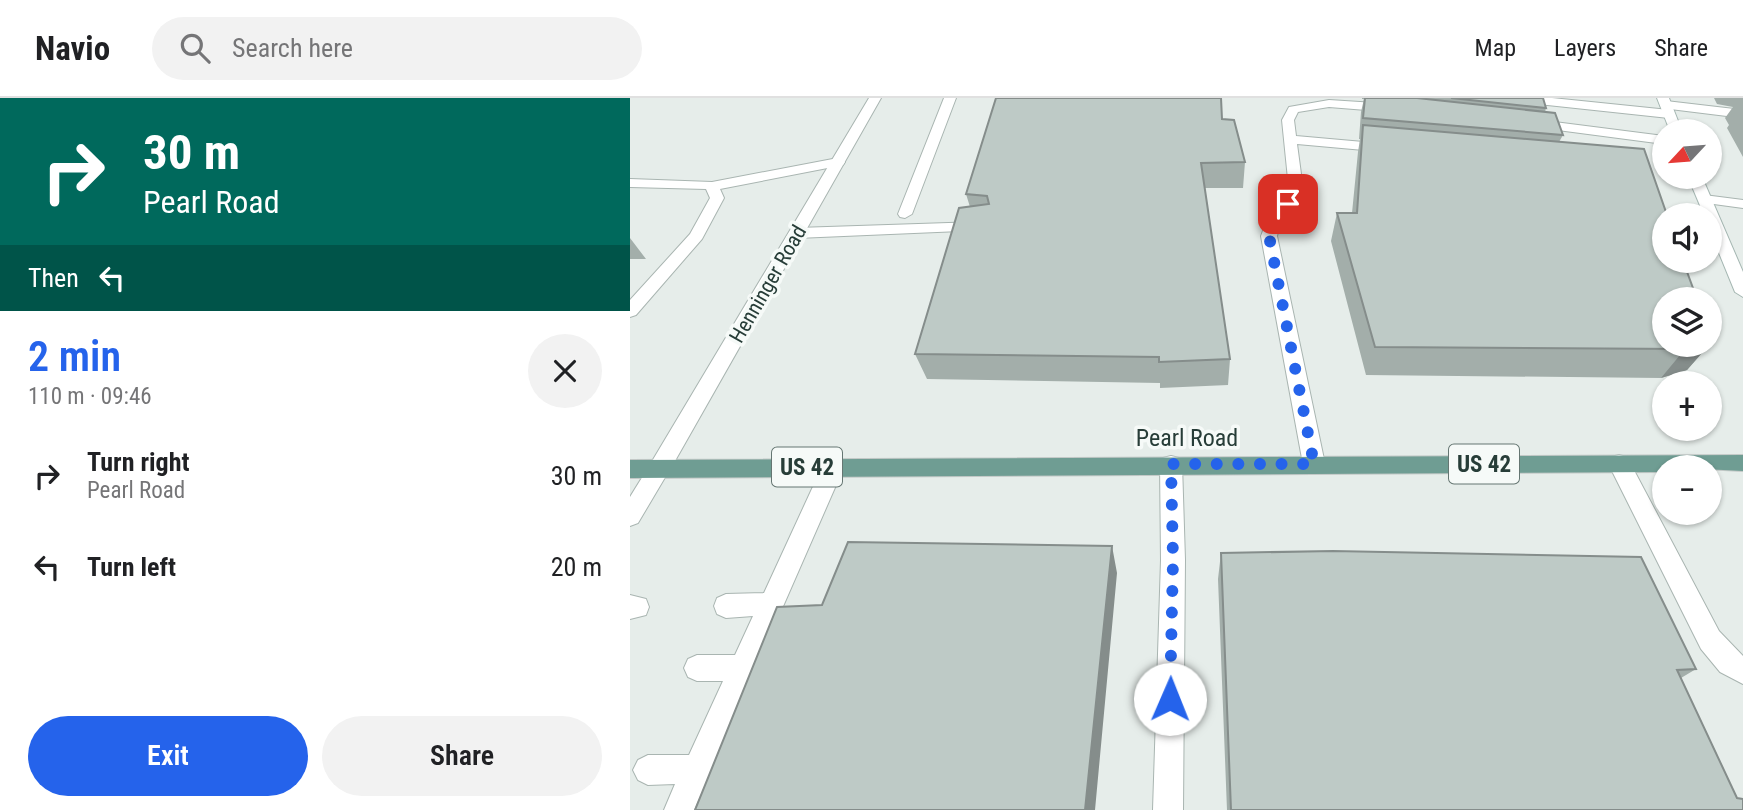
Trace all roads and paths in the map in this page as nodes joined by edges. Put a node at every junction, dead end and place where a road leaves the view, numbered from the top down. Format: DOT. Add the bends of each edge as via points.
graph roads {
  1 [pos="875,98"];
  2 [pos="950,98"];
  3 [pos="1519,98"];
  4 [pos="1666,106"];
  5 [pos="1407,110"];
  6 [pos="1743,114"];
  7 [pos="1514,121"];
  8 [pos="1290,139"];
  9 [pos="1652,139"];
  10 [pos="1400,150"];
  11 [pos="838,162"];
  12 [pos="630,183"];
  13 [pos="712,186"];
  14 [pos="1700,189"];
  15 [pos="1704,199"];
  16 [pos="1743,204"];
  17 [pos="905,214"];
  18 [pos="988,226"];
  19 [pos="797,233"];
  20 [pos="1743,292"];
  21 [pos="630,312"];
  22 [pos="1619,463"];
  23 [pos="1743,463"];
  24 [pos="1171,464"];
  25 [pos="1314,464"];
  26 [pos="833,467"];
  27 [pos="630,469"];
  28 [pos="659,469"];
  29 [pos="630,516"];
  30 [pos="772,604"];
  31 [pos="726,606"];
  32 [pos="697,668"];
  33 [pos="742,668"];
  34 [pos="1743,671"];
  35 [pos="697,769"];
  36 [pos="648,770"];
  37 [pos="679,810"];
  38 [pos="1168,810"];
  1 -- 11 [label="street, Henninger Road"];
  2 -- 17 [label="street"];
  3 -- 4 [label="street"];
  4 -- 6 [label="street"];
  5 -- 8 [label="street" via="1309,103 1293,110 1288,120"];
  7 -- 9 [label="street" via="1582,134"];
  8 -- 10 [label="street"];
  8 -- 25 [label="street" via="1296,189 1274,220 1269,236"];
  11 -- 13 [label="street"];
  11 -- 19 [label="street, Henninger Road"];
  12 -- 13 [label="street"];
  13 -- 21 [label="street" via="717,198 697,236"];
  14 -- 15 [label="street"];
  15 -- 16 [label="street"];
  15 -- 20 [label="street"];
  18 -- 19 [label="street"];
  19 -- 28 [label="street, Henninger Road"];
  22 -- 23 [label="main road, Pearl Road / US 42"];
  22 -- 25 [label="main road, Pearl Road / US 42"];
  22 -- 34 [label="street" via="1710,640 1729,663"];
  24 -- 25 [label="main road, Pearl Road / US 42"];
  24 -- 26 [label="main road, Pearl Road / US 42"];
  24 -- 38 [label="street"];
  26 -- 28 [label="main road, Pearl Road / US 42"];
  26 -- 30 [label="street"];
  27 -- 28 [label="main road, Pearl Road / US 42"];
  28 -- 29 [label="street, Henninger Road"];
  30 -- 31 [label="street"];
  30 -- 33 [label="street"];
  32 -- 33 [label="street"];
  33 -- 35 [label="street"];
  35 -- 36 [label="street"];
  35 -- 37 [label="street"];
}
